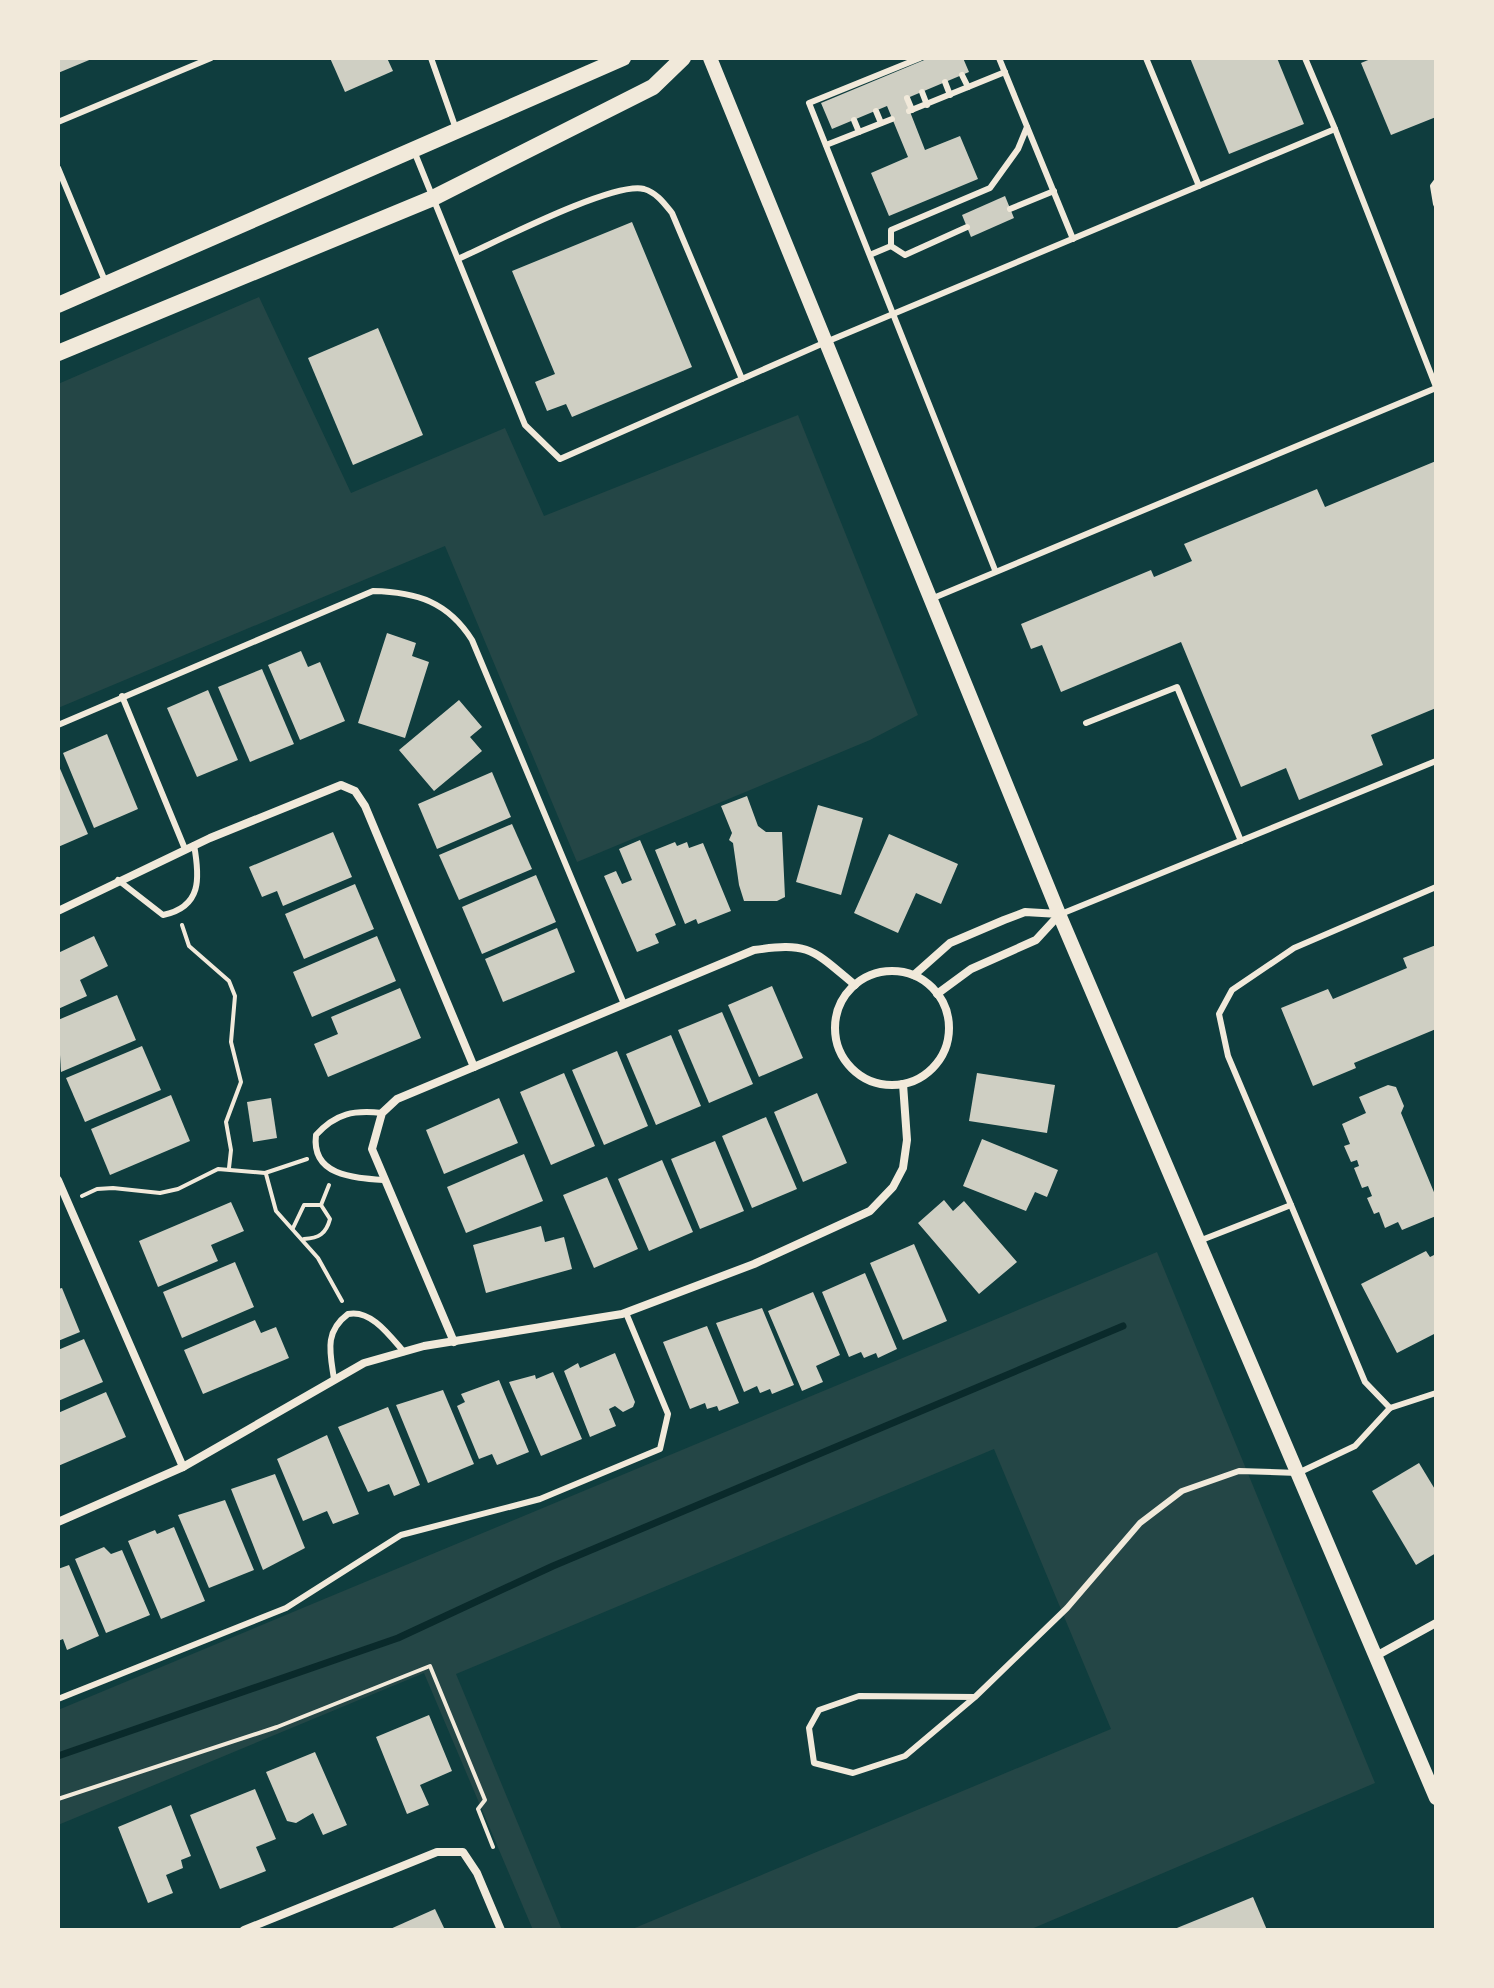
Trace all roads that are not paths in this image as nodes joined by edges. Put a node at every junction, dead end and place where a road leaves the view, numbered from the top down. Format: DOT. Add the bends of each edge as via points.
graph roads {
  1 [pos="211,58"];
  2 [pos="431,58"];
  3 [pos="683,58"];
  4 [pos="710,58"];
  5 [pos="920,58"];
  6 [pos="999,58"];
  7 [pos="1146,58"];
  8 [pos="1305,58"];
  9 [pos="615,60"];
  10 [pos="586,66"];
  11 [pos="1005,72"];
  12 [pos="962,75"];
  13 [pos="945,82"];
  14 [pos="968,87"];
  15 [pos="922,92"];
  16 [pos="950,95"];
  17 [pos="907,98"];
  18 [pos="927,105"];
  19 [pos="876,111"];
  20 [pos="892,119"];
  21 [pos="854,120"];
  22 [pos="58,122"];
  23 [pos="881,123"];
  24 [pos="1027,127"];
  25 [pos="1335,129"];
  26 [pos="458,132"];
  27 [pos="859,132"];
  28 [pos="826,145"];
  29 [pos="414,151"];
  30 [pos="58,168"];
  31 [pos="1436,182"];
  32 [pos="1199,186"];
  33 [pos="1054,191"];
  34 [pos="433,198"];
  35 [pos="1436,204"];
  36 [pos="1010,209"];
  37 [pos="967,227"];
  38 [pos="1073,239"];
  39 [pos="891,246"];
  40 [pos="872,254"];
  41 [pos="458,259"];
  42 [pos="106,284"];
  43 [pos="58,305"];
  44 [pos="896,313"];
  45 [pos="826,342"];
  46 [pos="58,353"];
  47 [pos="742,379"];
  48 [pos="1436,388"];
  49 [pos="995,570"];
  50 [pos="931,599"];
  51 [pos="122,696"];
  52 [pos="1086,723"];
  53 [pos="58,725"];
  54 [pos="1436,761"];
  55 [pos="1241,841"];
  56 [pos="189,847"];
  57 [pos="118,880"];
  58 [pos="1436,887"];
  59 [pos="58,911"];
  60 [pos="1059,914"];
  61 [pos="914,975"];
  62 [pos="855,985"];
  63 [pos="937,994"];
  64 [pos="624,1004"];
  65 [pos="474,1067"];
  66 [pos="903,1084"];
  67 [pos="382,1113"];
  68 [pos="58,1180"];
  69 [pos="385,1180"];
  70 [pos="1291,1205"];
  71 [pos="1199,1242"];
  72 [pos="626,1313"];
  73 [pos="454,1342"];
  74 [pos="404,1352"];
  75 [pos="334,1379"];
  76 [pos="1436,1393"];
  77 [pos="1390,1408"];
  78 [pos="183,1467"];
  79 [pos="1298,1473"];
  80 [pos="58,1522"];
  81 [pos="1436,1623"];
  82 [pos="1376,1656"];
  83 [pos="975,1697"];
  84 [pos="58,1699"];
  85 [pos="1436,1798"];
  86 [pos="244,1930"];
  87 [pos="501,1930"];
  1 -- 22 [label="lane"];
  2 -- 26 [label="lane"];
  3 -- 34 [label="main road" via="653,87"];
  4 -- 45 [label="street"];
  5 -- 28 [label="lane" via="809,103"];
  6 -- 11 [label="lane"];
  7 -- 32 [label="lane"];
  8 -- 25 [label="lane"];
  9 -- 10 [label="main road"];
  10 -- 26 [label="main road"];
  11 -- 14 [label="lane"];
  11 -- 24 [label="lane"];
  12 -- 14 [label="lane"];
  13 -- 16 [label="lane"];
  14 -- 16 [label="lane"];
  15 -- 18 [label="lane"];
  16 -- 18 [label="lane"];
  17 -- 18 [label="lane" via="911,111"];
  19 -- 23 [label="lane"];
  20 -- 23 [label="lane"];
  21 -- 27 [label="lane"];
  23 -- 27 [label="lane"];
  24 -- 33 [label="lane"];
  24 -- 39 [label="lane" via="990,188 891,230"];
  25 -- 32 [label="lane"];
  25 -- 48 [label="lane"];
  26 -- 29 [label="main road"];
  27 -- 28 [label="lane"];
  28 -- 40 [label="lane"];
  29 -- 34 [label="lane"];
  29 -- 42 [label="main road"];
  30 -- 42 [label="lane"];
  31 -- 35 [label="lane"];
  32 -- 38 [label="lane"];
  33 -- 36 [label="lane"];
  33 -- 38 [label="lane"];
  34 -- 41 [label="lane"];
  34 -- 46 [label="main road"];
  37 -- 39 [label="lane" via="905,255"];
  38 -- 44 [label="lane"];
  39 -- 40 [label="lane"];
  40 -- 44 [label="lane"];
  41 -- 47 [label="lane" via="592,200 644,189 672,213"];
  41 -- 47 [label="lane" via="525,425 560,459"];
  42 -- 43 [label="main road"];
  44 -- 45 [label="lane"];
  44 -- 49 [label="lane" via="901,339"];
  45 -- 47 [label="lane"];
  45 -- 50 [label="street"];
  48 -- 49 [label="lane"];
  49 -- 50 [label="lane"];
  50 -- 60 [label="street"];
  51 -- 53 [label="lane"];
  51 -- 56 [label="lane"];
  51 -- 64 [label="lane" via="373,591 432,602 458,618 472,640"];
  52 -- 55 [label="lane" via="1177,687"];
  54 -- 55 [label="lane"];
  55 -- 60 [label="lane"];
  56 -- 57 [label="street"];
  56 -- 57 [label="lane" via="199,883 193,899 177,912 163,915"];
  56 -- 65 [label="street" via="341,785 355,791"];
  57 -- 59 [label="street"];
  58 -- 70 [label="lane" via="1294,948 1232,990 1219,1014 1228,1056"];
  60 -- 61 [label="street" via="1025,912 1004,920 950,943"];
  60 -- 63 [label="street" via="1036,940 971,969"];
  60 -- 71 [label="street"];
  61 -- 62 [label="street" via="873,974"];
  61 -- 63 [label="street"];
  62 -- 64 [label="street" via="819,955 793,944 754,950"];
  62 -- 66 [label="street" via="842,1001 836,1022 837,1043 846,1062 882,1084"];
  63 -- 66 [label="street" via="950,1027 946,1047 921,1077"];
  64 -- 65 [label="street"];
  65 -- 67 [label="street" via="397,1099"];
  66 -- 72 [label="street" via="903,1168 870,1211 754,1264"];
  67 -- 69 [label="street" via="372,1149"];
  67 -- 69 [label="lane" via="357,1111 325,1125 316,1135 317,1156 333,1171"];
  68 -- 78 [label="street"];
  69 -- 73 [label="street"];
  70 -- 71 [label="lane"];
  70 -- 77 [label="lane" via="1365,1382"];
  71 -- 79 [label="street"];
  72 -- 73 [label="street"];
  72 -- 84 [label="lane" via="668,1414 660,1449 540,1499 401,1535 286,1608"];
  73 -- 74 [label="street"];
  74 -- 75 [label="street" via="364,1363"];
  74 -- 75 [label="lane" via="365,1315 348,1314 331,1330"];
  75 -- 78 [label="street"];
  76 -- 77 [label="lane"];
  77 -- 79 [label="lane" via="1355,1446"];
  78 -- 80 [label="street"];
  79 -- 82 [label="street"];
  79 -- 83 [label="lane" via="1239,1471 1182,1491 1140,1523 1067,1608"];
  81 -- 82 [label="street"];
  82 -- 85 [label="street"];
  83 -- 83 [label="lane" via="905,1756 853,1773 814,1763 809,1728 819,1710 859,1696"];
  86 -- 87 [label="street" via="437,1852 463,1852"];
}
